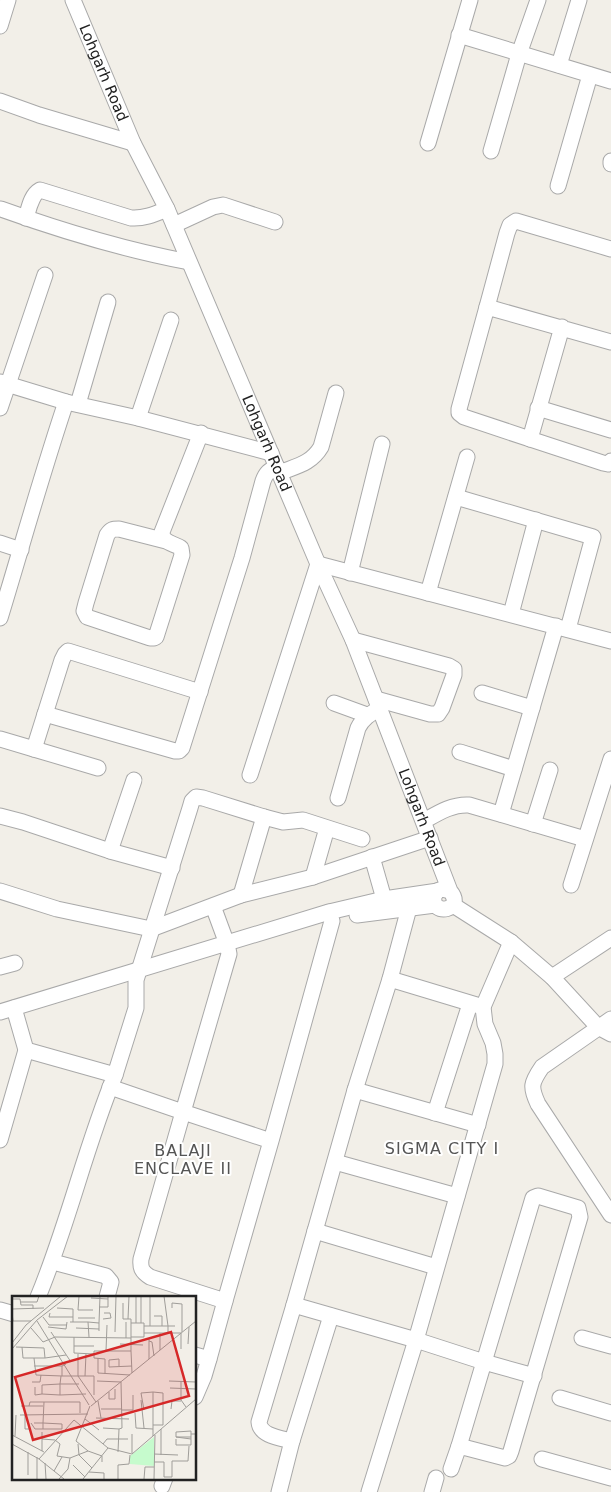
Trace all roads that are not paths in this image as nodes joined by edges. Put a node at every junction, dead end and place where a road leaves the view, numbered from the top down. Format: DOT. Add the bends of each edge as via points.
graph roads {
  1 [pos="8,0"];
  2 [pos="73,0"];
  3 [pos="470,0"];
  4 [pos="538,0"];
  5 [pos="579,0"];
  6 [pos="0,26"];
  7 [pos="459,35"];
  8 [pos="519,54"];
  9 [pos="559,65"];
  10 [pos="590,75"];
  11 [pos="611,81"];
  12 [pos="0,101"];
  13 [pos="428,142"];
  14 [pos="133,143"];
  15 [pos="491,151"];
  16 [pos="558,186"];
  17 [pos="1,209"];
  18 [pos="167,209"];
  19 [pos="26,218"];
  20 [pos="274,222"];
  21 [pos="174,226"];
  22 [pos="611,249"];
  23 [pos="189,262"];
  24 [pos="45,275"];
  25 [pos="108,302"];
  26 [pos="487,307"];
  27 [pos="171,320"];
  28 [pos="562,327"];
  29 [pos="611,342"];
  30 [pos="4,383"];
  31 [pos="336,393"];
  32 [pos="72,403"];
  33 [pos="0,408"];
  34 [pos="538,408"];
  35 [pos="138,418"];
  36 [pos="611,430"];
  37 [pos="201,433"];
  38 [pos="530,439"];
  39 [pos="382,444"];
  40 [pos="271,453"];
  41 [pos="467,457"];
  42 [pos="611,461"];
  43 [pos="278,470"];
  44 [pos="456,497"];
  45 [pos="536,520"];
  46 [pos="166,541"];
  47 [pos="0,543"];
  48 [pos="21,550"];
  49 [pos="318,564"];
  50 [pos="350,572"];
  51 [pos="428,593"];
  52 [pos="511,614"];
  53 [pos="0,618"];
  54 [pos="562,628"];
  55 [pos="353,640"];
  56 [pos="611,641"];
  57 [pos="200,692"];
  58 [pos="482,693"];
  59 [pos="334,703"];
  60 [pos="374,707"];
  61 [pos="532,708"];
  62 [pos="45,714"];
  63 [pos="0,739"];
  64 [pos="34,749"];
  65 [pos="460,752"];
  66 [pos="611,759"];
  67 [pos="98,768"];
  68 [pos="514,769"];
  69 [pos="550,770"];
  70 [pos="250,775"];
  71 [pos="134,780"];
  72 [pos="338,798"];
  73 [pos="500,814"];
  74 [pos="0,816"];
  75 [pos="264,817"];
  76 [pos="424,821"];
  77 [pos="533,824"];
  78 [pos="325,835"];
  79 [pos="430,838"];
  80 [pos="362,839"];
  81 [pos="585,839"];
  82 [pos="110,851"];
  83 [pos="372,857"];
  84 [pos="172,868"];
  85 [pos="312,876"];
  86 [pos="571,885"];
  87 [pos="0,891"];
  88 [pos="240,895"];
  89 [pos="444,898"];
  90 [pos="384,899"];
  91 [pos="409,901"];
  92 [pos="213,906"];
  93 [pos="331,917"];
  94 [pos="151,929"];
  95 [pos="611,938"];
  96 [pos="511,942"];
  97 [pos="228,949"];
  98 [pos="15,963"];
  99 [pos="0,967"];
  100 [pos="138,975"];
  101 [pos="552,977"];
  102 [pos="390,979"];
  103 [pos="477,1006"];
  104 [pos="10,1012"];
  105 [pos="0,1023"];
  106 [pos="607,1027"];
  107 [pos="26,1050"];
  108 [pos="112,1081"];
  109 [pos="355,1090"];
  110 [pos="183,1112"];
  111 [pos="435,1113"];
  112 [pos="478,1125"];
  113 [pos="0,1140"];
  114 [pos="271,1141"];
  115 [pos="335,1162"];
  116 [pos="594,1189"];
  117 [pos="457,1196"];
  118 [pos="580,1212"];
  119 [pos="611,1215"];
  120 [pos="315,1231"];
  121 [pos="53,1262"];
  122 [pos="436,1267"];
  123 [pos="38,1296"];
  124 [pos="107,1296"];
  125 [pos="225,1301"];
  126 [pos="294,1305"];
  127 [pos="331,1316"];
  128 [pos="582,1338"];
  129 [pos="416,1340"];
  130 [pos="611,1346"];
  131 [pos="202,1357"];
  132 [pos="484,1362"];
  133 [pos="534,1376"];
  134 [pos="196,1395"];
  135 [pos="560,1398"];
  136 [pos="611,1413"];
  137 [pos="292,1441"];
  138 [pos="459,1446"];
  139 [pos="542,1459"];
  140 [pos="451,1469"];
  141 [pos="611,1478"];
  142 [pos="279,1492"];
  143 [pos="369,1492"];
  1 -- 6 [label="street"];
  2 -- 14 [label="street, Lohgarh Road"];
  3 -- 7 [label="street"];
  4 -- 8 [label="street"];
  5 -- 9 [label="street"];
  7 -- 8 [label="street"];
  7 -- 13 [label="street"];
  8 -- 9 [label="street"];
  8 -- 15 [label="street"];
  9 -- 10 [label="street"];
  10 -- 11 [label="street"];
  10 -- 16 [label="street"];
  12 -- 14 [label="street"];
  14 -- 18 [label="street, Lohgarh Road"];
  17 -- 19 [label="street"];
  18 -- 19 [label="street" via="131,218 40,190 32,197"];
  18 -- 21 [label="street, Lohgarh Road"];
  19 -- 23 [label="street"];
  20 -- 21 [label="street" via="223,205"];
  21 -- 23 [label="street, Lohgarh Road"];
  22 -- 26 [label="street" via="516,222 510,225 507,233"];
  23 -- 40 [label="street, Lohgarh Road"];
  24 -- 30 [label="street"];
  25 -- 32 [label="street"];
  26 -- 28 [label="street"];
  26 -- 38 [label="street" via="459,413"];
  27 -- 35 [label="street"];
  28 -- 29 [label="street"];
  28 -- 34 [label="street"];
  30 -- 32 [label="street"];
  30 -- 33 [label="street"];
  31 -- 43 [label="street" via="317,455 307,462"];
  32 -- 35 [label="street"];
  32 -- 48 [label="street" via="47,457"];
  34 -- 36 [label="street"];
  34 -- 38 [label="street"];
  35 -- 37 [label="street"];
  37 -- 40 [label="street"];
  37 -- 46 [label="street" via="162,532"];
  38 -- 42 [label="street" via="603,463"];
  39 -- 50 [label="street"];
  40 -- 43 [label="street, Lohgarh Road"];
  41 -- 44 [label="street"];
  43 -- 49 [label="street, Lohgarh Road"];
  43 -- 57 [label="street" via="270,470 263,481"];
  44 -- 45 [label="street"];
  44 -- 51 [label="street"];
  45 -- 52 [label="street"];
  45 -- 54 [label="street" via="593,537"];
  46 -- 46 [label="street" via="182,548 182,555 156,637 150,638 87,617 84,611 86,603 110,530"];
  47 -- 48 [label="street"];
  48 -- 53 [label="street"];
  49 -- 50 [label="street"];
  49 -- 55 [label="street, Lohgarh Road"];
  49 -- 70 [label="street"];
  50 -- 51 [label="street"];
  51 -- 52 [label="street"];
  52 -- 54 [label="street"];
  54 -- 56 [label="street"];
  54 -- 61 [label="street"];
  55 -- 60 [label="street, Lohgarh Road"];
  55 -- 60 [label="street" via="454,669 438,714"];
  57 -- 62 [label="street" via="179,751"];
  57 -- 62 [label="street" via="68,652 62,660"];
  58 -- 61 [label="street"];
  59 -- 60 [label="street"];
  60 -- 72 [label="street" via="358,728"];
  60 -- 76 [label="street, Lohgarh Road"];
  61 -- 68 [label="street"];
  62 -- 64 [label="street"];
  63 -- 64 [label="street"];
  64 -- 67 [label="street"];
  65 -- 68 [label="street"];
  66 -- 81 [label="street"];
  68 -- 73 [label="street"];
  69 -- 77 [label="street"];
  71 -- 82 [label="street"];
  73 -- 76 [label="street" via="460,804"];
  73 -- 77 [label="street"];
  74 -- 82 [label="street"];
  75 -- 80 [label="street" via="283,822 303,820"];
  75 -- 84 [label="street" via="196,797 192,801"];
  75 -- 88 [label="street"];
  76 -- 79 [label="street, Lohgarh Road"];
  77 -- 81 [label="street"];
  78 -- 85 [label="street"];
  79 -- 83 [label="street"];
  79 -- 89 [label="street, Lohgarh Road"];
  81 -- 86 [label="street"];
  82 -- 84 [label="street"];
  83 -- 85 [label="street"];
  83 -- 90 [label="street"];
  84 -- 94 [label="street"];
  85 -- 88 [label="street"];
  87 -- 94 [label="street" via="57,909"];
  88 -- 92 [label="street"];
  89 -- 91 [label="street"];
  89 -- 96 [label="street"];
  90 -- 91 [label="street"];
  90 -- 93 [label="street"];
  91 -- 93 [label="street" via="364,913"];
  91 -- 102 [label="street"];
  92 -- 94 [label="street"];
  92 -- 97 [label="street"];
  93 -- 97 [label="street"];
  93 -- 114 [label="street"];
  94 -- 100 [label="street"];
  95 -- 101 [label="street"];
  96 -- 101 [label="street"];
  96 -- 103 [label="street"];
  97 -- 100 [label="street"];
  97 -- 110 [label="street"];
  98 -- 99 [label="street"];
  100 -- 104 [label="street"];
  100 -- 108 [label="street" via="136,1008"];
  101 -- 106 [label="street"];
  102 -- 103 [label="street"];
  102 -- 109 [label="street"];
  103 -- 111 [label="street"];
  103 -- 112 [label="street" via="495,1054"];
  104 -- 105 [label="street"];
  104 -- 107 [label="street"];
  106 -- 116 [label="street" via="542,1067 534,1079 533,1092 538,1104"];
  107 -- 108 [label="street"];
  107 -- 113 [label="street"];
  108 -- 110 [label="street"];
  108 -- 121 [label="street"];
  109 -- 111 [label="street"];
  109 -- 115 [label="street"];
  110 -- 114 [label="street"];
  110 -- 125 [label="street" via="140,1267 150,1277"];
  111 -- 112 [label="street"];
  112 -- 117 [label="street"];
  114 -- 125 [label="street"];
  115 -- 117 [label="street"];
  115 -- 120 [label="street"];
  116 -- 118 [label="street" via="588,1204"];
  116 -- 119 [label="street"];
  117 -- 122 [label="street"];
  118 -- 132 [label="street" via="578,1208 565,1204 538,1196 534,1198"];
  118 -- 133 [label="street"];
  120 -- 122 [label="street"];
  120 -- 126 [label="street"];
  121 -- 123 [label="street"];
  121 -- 124 [label="street" via="109,1278"];
  122 -- 129 [label="street"];
  125 -- 131 [label="street"];
  126 -- 127 [label="street"];
  126 -- 137 [label="street" via="258,1422 265,1433"];
  127 -- 129 [label="street"];
  127 -- 137 [label="street"];
  128 -- 130 [label="street"];
  129 -- 132 [label="street"];
  129 -- 143 [label="street"];
  131 -- 134 [label="street" via="204,1376"];
  132 -- 133 [label="street"];
  132 -- 138 [label="street"];
  133 -- 138 [label="street" via="509,1456 500,1457"];
  135 -- 136 [label="street"];
  137 -- 142 [label="street"];
  138 -- 140 [label="street"];
  139 -- 141 [label="street"];
}
